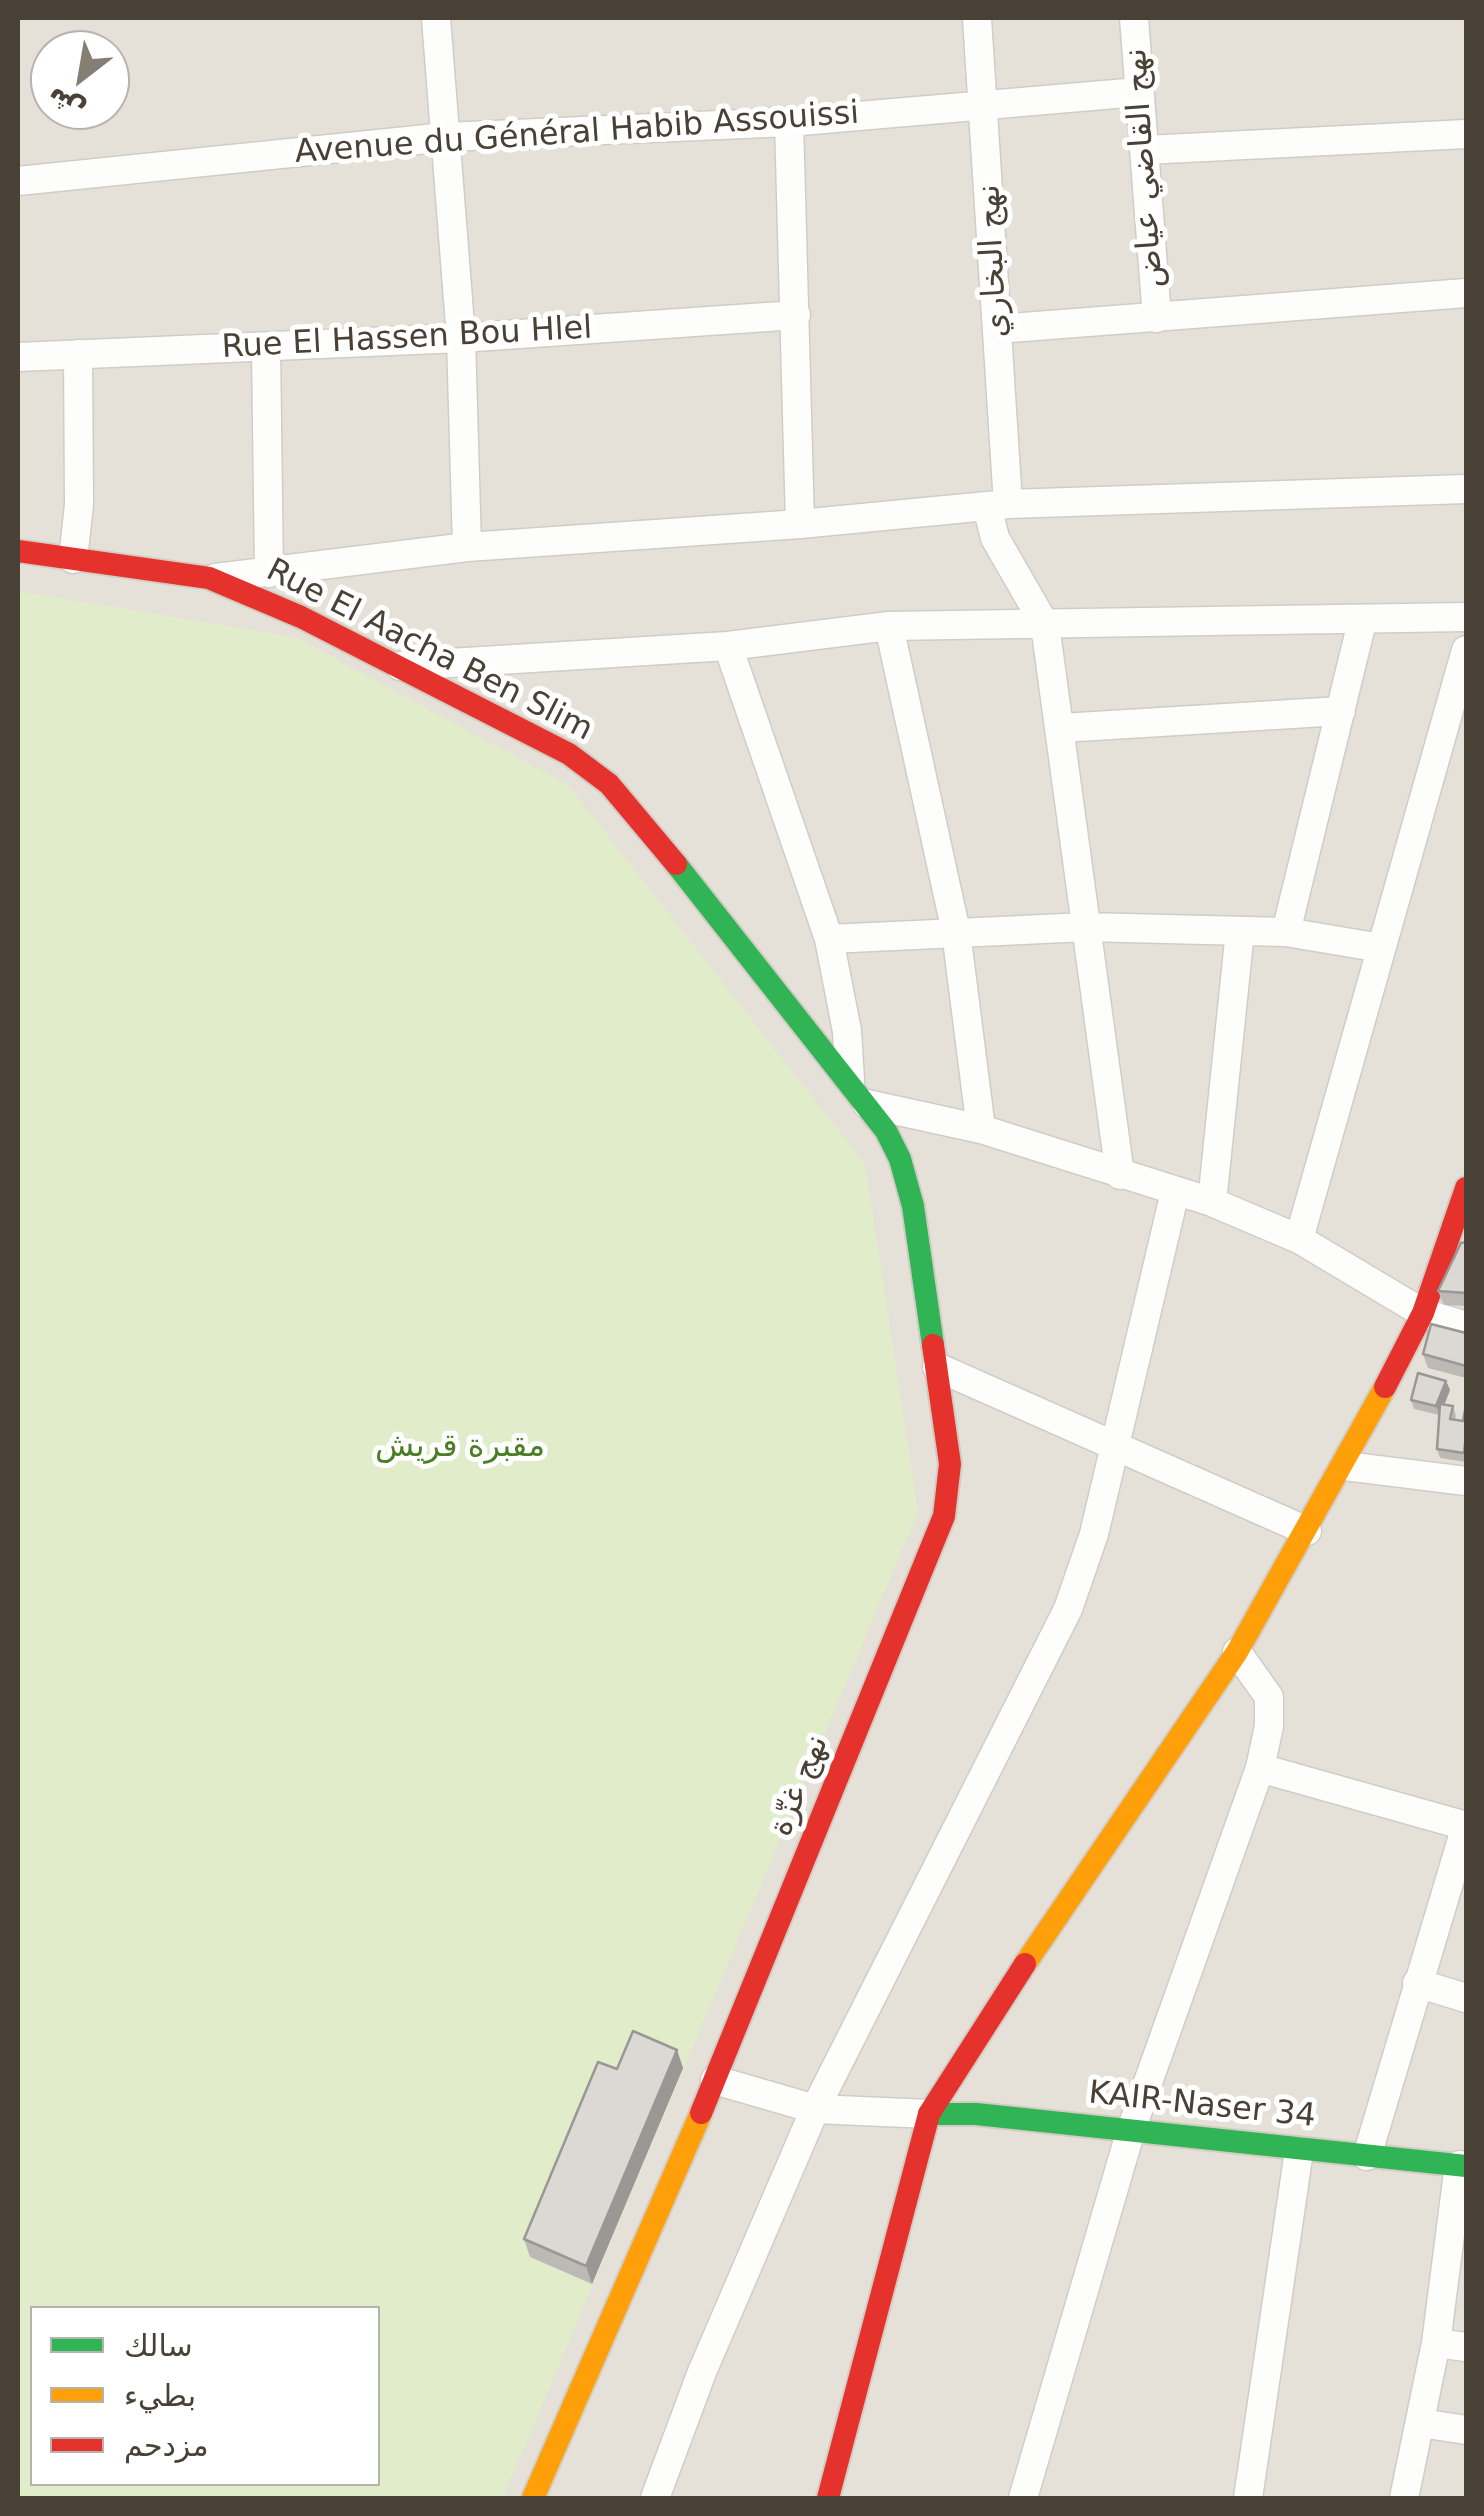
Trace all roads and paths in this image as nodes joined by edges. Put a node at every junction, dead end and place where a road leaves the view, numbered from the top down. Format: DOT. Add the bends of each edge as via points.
graph roads {
  1 [pos="436,18"];
  2 [pos="977,18"];
  3 [pos="1134,18"];
  4 [pos="1138,92"];
  5 [pos="985,102"];
  6 [pos="789,122"];
  7 [pos="1466,134"];
  8 [pos="446,137"];
  9 [pos="1145,150"];
  10 [pos="18,181"];
  11 [pos="1466,293"];
  12 [pos="796,316"];
  13 [pos="1156,318"];
  14 [pos="997,328"];
  15 [pos="461,338"];
  16 [pos="266,346"];
  17 [pos="78,354"];
  18 [pos="18,356"];
  19 [pos="1466,489"];
  20 [pos="997,505"];
  21 [pos="800,524"];
  22 [pos="467,547"];
  23 [pos="18,551"];
  24 [pos="72,559"];
  25 [pos="268,573"];
  26 [pos="210,578"];
  27 [pos="1466,617"];
  28 [pos="1362,622"];
  29 [pos="1045,625"];
  30 [pos="889,626"];
  31 [pos="728,646"];
  32 [pos="1466,650"];
  33 [pos="400,666"];
  34 [pos="1341,711"];
  35 [pos="1061,728"];
  36 [pos="1086,927"];
  37 [pos="956,932"];
  38 [pos="1240,932"];
  39 [pos="1286,932"];
  40 [pos="828,939"];
  41 [pos="1381,948"];
  42 [pos="850,1080"];
  43 [pos="867,1104"];
  44 [pos="981,1129"];
  45 [pos="1120,1175"];
  46 [pos="1466,1188"];
  47 [pos="1174,1192"];
  48 [pos="1212,1202"];
  49 [pos="1299,1239"];
  50 [pos="1458,1246"];
  51 [pos="1422,1313"];
  52 [pos="1466,1326"];
  53 [pos="937,1367"];
  54 [pos="1115,1444"];
  55 [pos="1345,1466"];
  56 [pos="1466,1481"];
  57 [pos="1308,1531"];
  58 [pos="1238,1652"];
  59 [pos="1260,1768"];
  60 [pos="1466,1826"];
  61 [pos="1417,1983"];
  62 [pos="1466,1998"];
  63 [pos="715,2080"];
  64 [pos="815,2109"];
  65 [pos="930,2114"];
  66 [pos="1131,2130"];
  67 [pos="1299,2151"];
  68 [pos="1367,2156"];
  69 [pos="1463,2165"];
  70 [pos="1458,2264"];
  71 [pos="1436,2343"];
  72 [pos="1466,2348"];
  73 [pos="1422,2423"];
  74 [pos="1466,2430"];
  75 [pos="534,2498"];
  76 [pos="655,2498"];
  77 [pos="828,2498"];
  78 [pos="1023,2498"];
  79 [pos="1248,2498"];
  80 [pos="1404,2498"];
  1 -- 8 [label="street"];
  2 -- 5 [label="street, نهج البخاري"];
  3 -- 4 [label="street, نهج القاضي عياض"];
  4 -- 5 [label="street, Avenue du Général Habib Assouissi"];
  4 -- 9 [label="street, نهج القاضي عياض"];
  5 -- 6 [label="street, Avenue du Général Habib Assouissi"];
  5 -- 14 [label="street, نهج البخاري"];
  6 -- 8 [label="street, Avenue du Général Habib Assouissi"];
  6 -- 12 [label="street"];
  7 -- 9 [label="street"];
  8 -- 10 [label="street, Avenue du Général Habib Assouissi"];
  8 -- 15 [label="street"];
  9 -- 13 [label="street, نهج القاضي عياض"];
  11 -- 13 [label="street"];
  12 -- 15 [label="street, Rue El Hassen Bou Hlel"];
  12 -- 21 [label="street"];
  13 -- 14 [label="street"];
  14 -- 20 [label="street, نهج البخاري"];
  15 -- 16 [label="street, Rue El Hassen Bou Hlel"];
  15 -- 22 [label="street"];
  16 -- 17 [label="street, Rue El Hassen Bou Hlel"];
  16 -- 25 [label="street"];
  17 -- 18 [label="street, Rue El Hassen Bou Hlel"];
  17 -- 24 [label="street" via="79,506"];
  19 -- 20 [label="street"];
  20 -- 21 [label="street"];
  20 -- 29 [label="street, نهج البخاري" via="995,538"];
  21 -- 22 [label="street"];
  22 -- 25 [label="street"];
  23 -- 24 [label="street, Rue El Aacha Ben Slim"];
  24 -- 26 [label="street, Rue El Aacha Ben Slim"];
  25 -- 26 [label="street"];
  26 -- 33 [label="street, Rue El Aacha Ben Slim"];
  27 -- 28 [label="street"];
  28 -- 29 [label="street"];
  28 -- 34 [label="street"];
  29 -- 30 [label="street"];
  29 -- 35 [label="street"];
  30 -- 31 [label="street"];
  30 -- 37 [label="street"];
  31 -- 33 [label="street"];
  31 -- 40 [label="street"];
  32 -- 41 [label="street"];
  33 -- 42 [label="street, Rue El Aacha Ben Slim" via="569,754 609,784"];
  34 -- 35 [label="street"];
  34 -- 39 [label="street"];
  35 -- 36 [label="street"];
  36 -- 37 [label="street"];
  36 -- 38 [label="street"];
  36 -- 45 [label="street"];
  37 -- 40 [label="street"];
  37 -- 44 [label="street"];
  38 -- 39 [label="street"];
  38 -- 48 [label="street"];
  39 -- 41 [label="street"];
  40 -- 42 [label="street" via="848,1031"];
  41 -- 49 [label="street"];
  42 -- 43 [label="street, نهج غزّة"];
  43 -- 44 [label="street"];
  43 -- 53 [label="street, نهج غزّة" via="900,1159 913,1206"];
  44 -- 45 [label="street"];
  45 -- 47 [label="street"];
  46 -- 50 [label="street"];
  47 -- 48 [label="street"];
  47 -- 54 [label="street"];
  48 -- 49 [label="street"];
  49 -- 51 [label="street"];
  50 -- 51 [label="street"];
  51 -- 52 [label="street"];
  51 -- 55 [label="street"];
  53 -- 54 [label="street"];
  53 -- 63 [label="street, نهج غزّة" via="950,1464 944,1516"];
  54 -- 57 [label="street"];
  54 -- 64 [label="street" via="1068,1610"];
  55 -- 56 [label="street"];
  55 -- 57 [label="street"];
  57 -- 58 [label="street"];
  58 -- 59 [label="street" via="1269,1697"];
  58 -- 65 [label="street" via="986,2020"];
  59 -- 60 [label="street"];
  59 -- 66 [label="street"];
  60 -- 61 [label="street"];
  61 -- 62 [label="street"];
  61 -- 68 [label="street"];
  63 -- 64 [label="street"];
  63 -- 75 [label="street, نهج غزّة"];
  64 -- 65 [label="street"];
  64 -- 76 [label="street"];
  65 -- 66 [label="street, KAIR-Naser 34"];
  65 -- 77 [label="street"];
  66 -- 67 [label="street, KAIR-Naser 34"];
  66 -- 78 [label="street"];
  67 -- 68 [label="street, KAIR-Naser 34"];
  67 -- 79 [label="street"];
  68 -- 69 [label="street, KAIR-Naser 34"];
  69 -- 70 [label="street"];
  70 -- 71 [label="street"];
  71 -- 72 [label="street"];
  71 -- 73 [label="street"];
  73 -- 74 [label="street"];
  73 -- 80 [label="street"];
}
